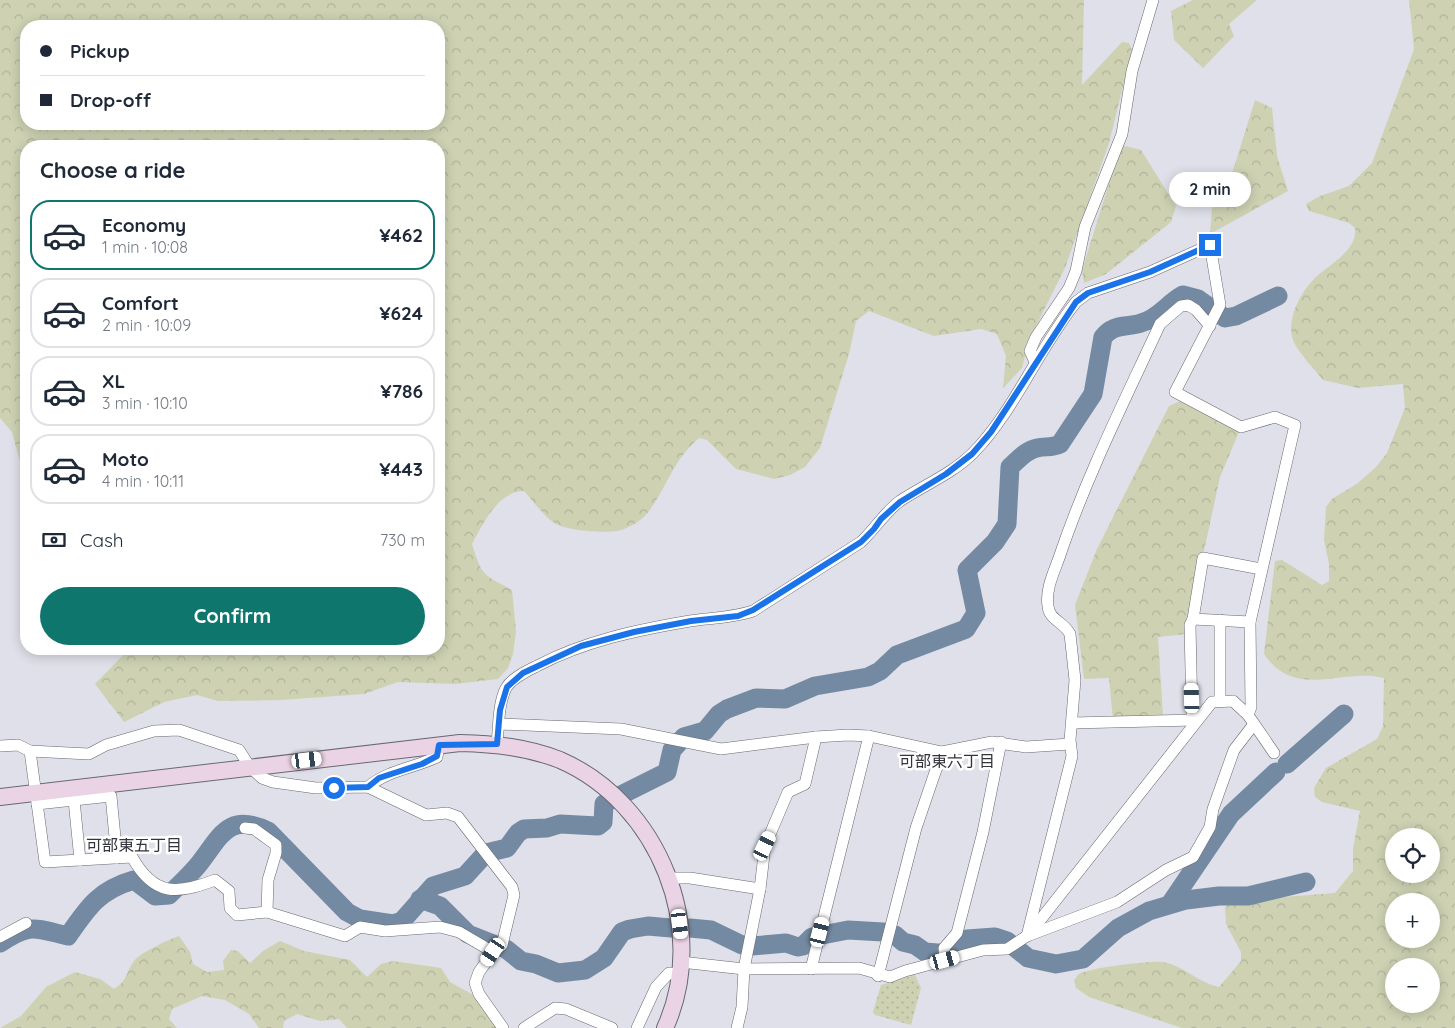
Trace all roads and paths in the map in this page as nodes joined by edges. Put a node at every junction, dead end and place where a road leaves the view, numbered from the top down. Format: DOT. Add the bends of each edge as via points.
graph roads {
  1 [pos="1154,0"];
  2 [pos="1214,318"];
  3 [pos="1035,362"];
  4 [pos="1261,568"];
  5 [pos="1193,619"];
  6 [pos="1220,620"];
  7 [pos="1250,622"];
  8 [pos="1220,700"];
  9 [pos="1195,720"];
  10 [pos="1251,720"];
  11 [pos="1072,723"];
  12 [pos="499,724"];
  13 [pos="816,736"];
  14 [pos="869,736"];
  15 [pos="1001,742"];
  16 [pos="497,744"];
  17 [pos="1070,744"];
  18 [pos="439,745"];
  19 [pos="0,746"];
  20 [pos="30,751"];
  21 [pos="942,752"];
  22 [pos="1274,753"];
  23 [pos="250,767"];
  24 [pos="368,787"];
  25 [pos="0,797"];
  26 [pos="36,798"];
  27 [pos="74,800"];
  28 [pos="246,828"];
  29 [pos="117,858"];
  30 [pos="80,860"];
  31 [pos="670,878"];
  32 [pos="760,889"];
  33 [pos="267,912"];
  34 [pos="26,923"];
  35 [pos="1027,936"];
  36 [pos="0,937"];
  37 [pos="497,949"];
  38 [pos="945,955"];
  39 [pos="681,968"];
  40 [pos="744,969"];
  41 [pos="810,969"];
  42 [pos="878,976"];
  43 [pos="503,1028"];
  44 [pos="524,1028"];
  45 [pos="612,1028"];
  46 [pos="637,1028"];
  47 [pos="665,1028"];
  48 [pos="737,1028"];
  1 -- 3 [label="street" via="1132,71 1122,134 1085,227 1070,288 1036,337 1030,352"];
  2 -- 3 [label="street" via="1220,305 1210,245 1150,272 1088,293 1071,309"];
  2 -- 4 [label="street" via="1176,392 1242,427 1275,418 1295,424"];
  2 -- 11 [label="street" via="1188,305 1181,306 1160,324 1078,502 1047,596 1052,617 1070,634 1075,680"];
  3 -- 12 [label="street" via="991,432 972,454 900,502 861,542 845,553 738,616 634,632 581,646 550,659 523,673 507,687"];
  4 -- 5 [label="street" via="1203,558"];
  4 -- 7 [label="street"];
  5 -- 6 [label="street"];
  5 -- 9 [label="street" via="1190,625 1192,716"];
  6 -- 7 [label="street"];
  6 -- 8 [label="street"];
  7 -- 10 [label="street"];
  8 -- 9 [label="street" via="1212,702"];
  8 -- 10 [label="street" via="1233,701"];
  9 -- 11 [label="street"];
  9 -- 35 [label="street"];
  10 -- 22 [label="street"];
  10 -- 35 [label="street" via="1234,750 1210,827 1193,857 1166,870 1117,902"];
  11 -- 17 [label="street"];
  12 -- 13 [label="street" via="621,729 734,749"];
  12 -- 16 [label="street"];
  13 -- 14 [label="street"];
  13 -- 32 [label="street" via="805,784 788,792 765,846"];
  14 -- 21 [label="street"];
  14 -- 41 [label="street"];
  15 -- 17 [label="street" via="1026,747"];
  15 -- 21 [label="street"];
  15 -- 38 [label="street" via="983,832 957,933"];
  16 -- 18 [label="street"];
  16 -- 31 [label="street" via="561,761 609,792 639,822"];
  17 -- 35 [label="street" via="1072,756"];
  18 -- 23 [label="street"];
  18 -- 24 [label="street" via="437,756 379,778"];
  19 -- 20 [label="street" via="18,745"];
  20 -- 23 [label="street" via="90,754 106,745 154,731 179,730 240,750"];
  20 -- 26 [label="street"];
  21 -- 42 [label="street" via="916,828"];
  23 -- 24 [label="street" via="262,778 273,782 316,788"];
  23 -- 26 [label="street"];
  24 -- 37 [label="street" via="426,815 447,813 458,817 512,888 514,895"];
  25 -- 26 [label="street"];
  26 -- 27 [label="street"];
  26 -- 30 [label="street" via="44,862"];
  27 -- 29 [label="street" via="112,796"];
  27 -- 30 [label="street"];
  28 -- 33 [label="street" via="254,829 276,845 268,880"];
  29 -- 30 [label="street"];
  29 -- 33 [label="street" via="132,857 142,875 155,886 191,890 215,880 229,891 230,908 237,914"];
  31 -- 32 [label="street"];
  31 -- 39 [label="street" via="678,908"];
  32 -- 40 [label="street"];
  33 -- 37 [label="street" via="346,936 360,927 385,931 440,927"];
  34 -- 36 [label="street"];
  35 -- 38 [label="street" via="1013,946"];
  37 -- 43 [label="street" via="479,972 475,983"];
  38 -- 42 [label="street" via="890,977"];
  39 -- 40 [label="street"];
  39 -- 46 [label="street" via="669,973 656,987"];
  39 -- 47 [label="street"];
  40 -- 41 [label="street"];
  40 -- 48 [label="street"];
  41 -- 42 [label="street" via="859,968"];
  44 -- 45 [label="street" via="555,1008 566,1009"];
}
